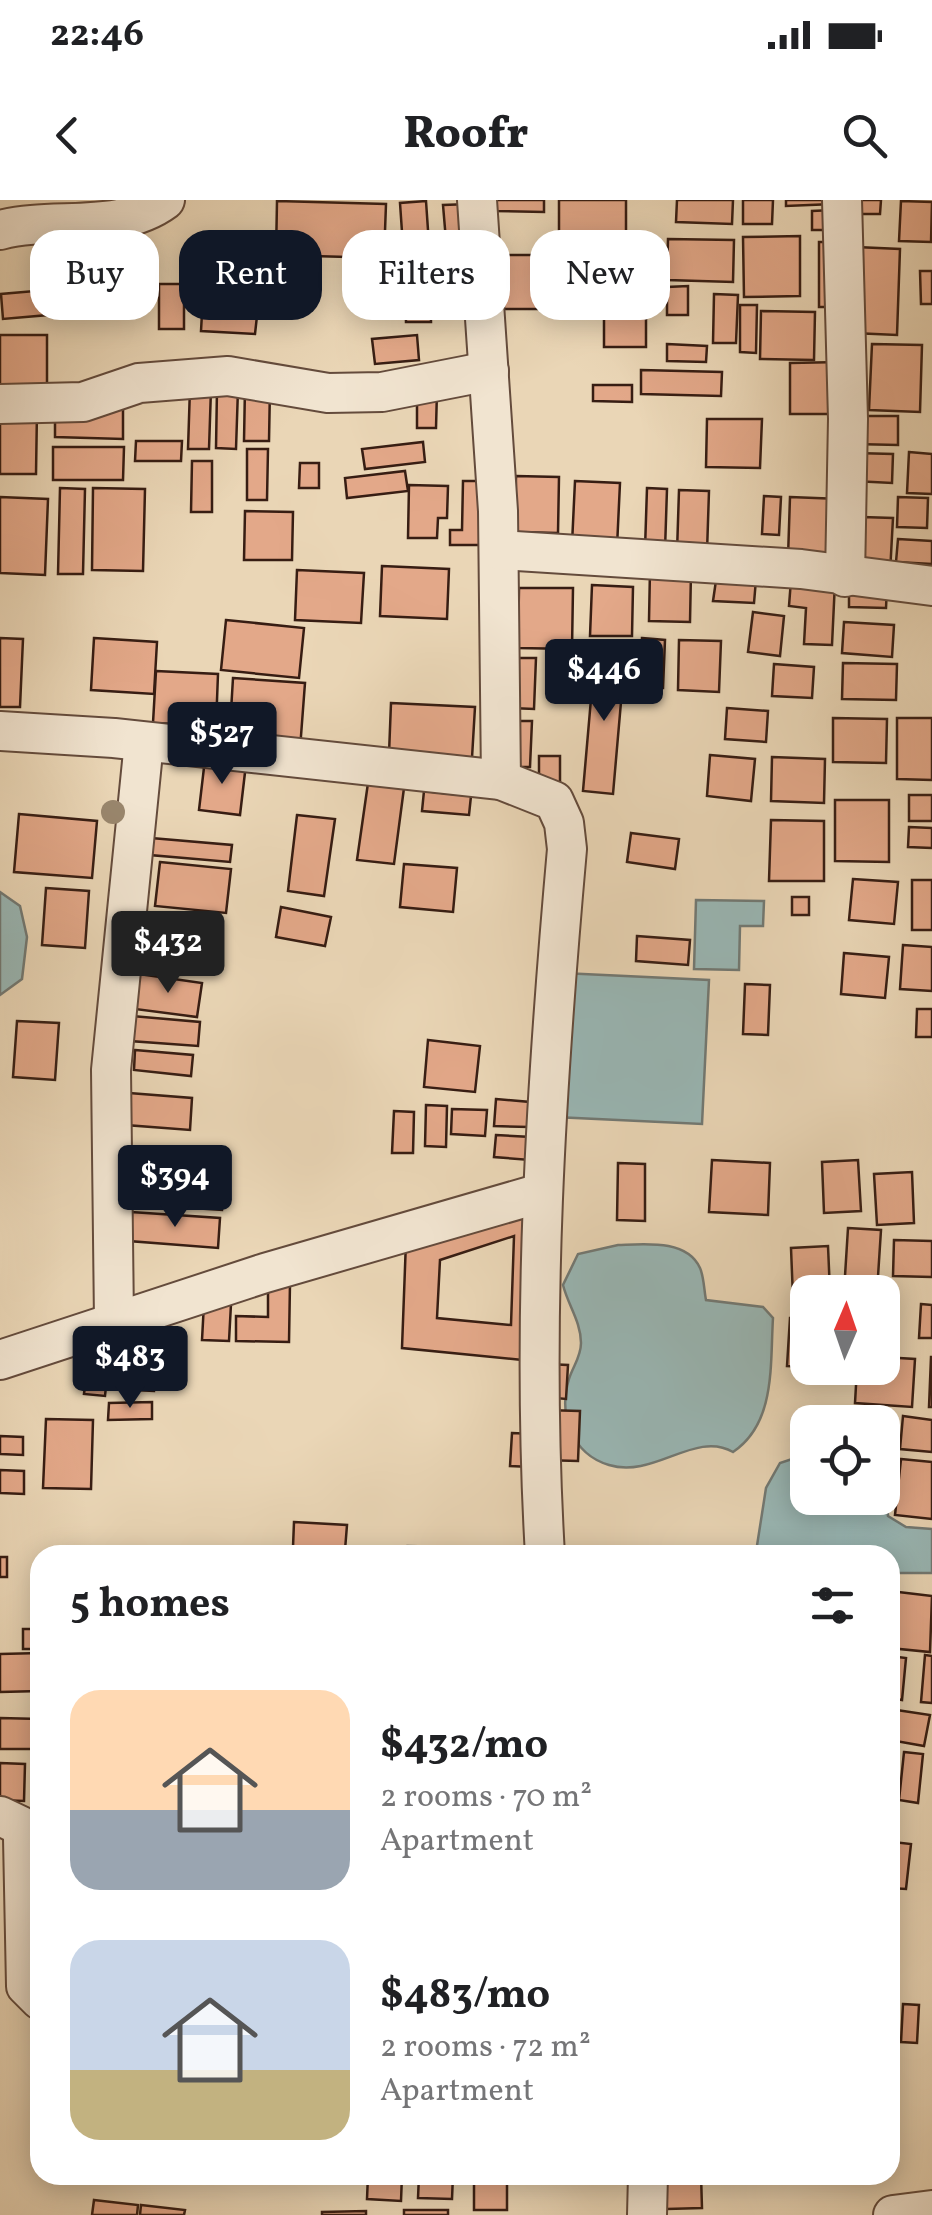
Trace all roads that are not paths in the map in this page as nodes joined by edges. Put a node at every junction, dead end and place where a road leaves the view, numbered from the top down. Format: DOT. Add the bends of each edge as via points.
graph roads {
  1 [pos="165,200"];
  2 [pos="477,200"];
  3 [pos="842,200"];
  4 [pos="0,230"];
  5 [pos="490,372"];
  6 [pos="0,404"];
  7 [pos="499,550"];
  8 [pos="844,577"];
  9 [pos="932,586"];
  10 [pos="0,731"];
  11 [pos="144,742"];
  12 [pos="501,780"];
  13 [pos="541,1193"];
  14 [pos="114,1321"];
  15 [pos="0,1360"];
  16 [pos="544,1545"];
  17 [pos="0,1816"];
  18 [pos="30,1990"];
  19 [pos="932,2210"];
  20 [pos="893,2215"];
  1 -- 4 [label="street" via="124,220 32,222"];
  2 -- 5 [label="street"];
  3 -- 8 [label="street"];
  5 -- 6 [label="street" via="382,392 328,393 228,376 138,383 83,402"];
  5 -- 7 [label="street"];
  7 -- 8 [label="street"];
  7 -- 12 [label="street"];
  8 -- 9 [label="street"];
  10 -- 11 [label="street"];
  11 -- 12 [label="street"];
  11 -- 14 [label="street" via="111,1070"];
  12 -- 13 [label="street" via="554,801 567,849"];
  13 -- 14 [label="street"];
  13 -- 16 [label="street" via="538,1441"];
  14 -- 15 [label="street"];
  17 -- 18 [label="street" via="21,1826"];
  19 -- 20 [label="street"];
}
